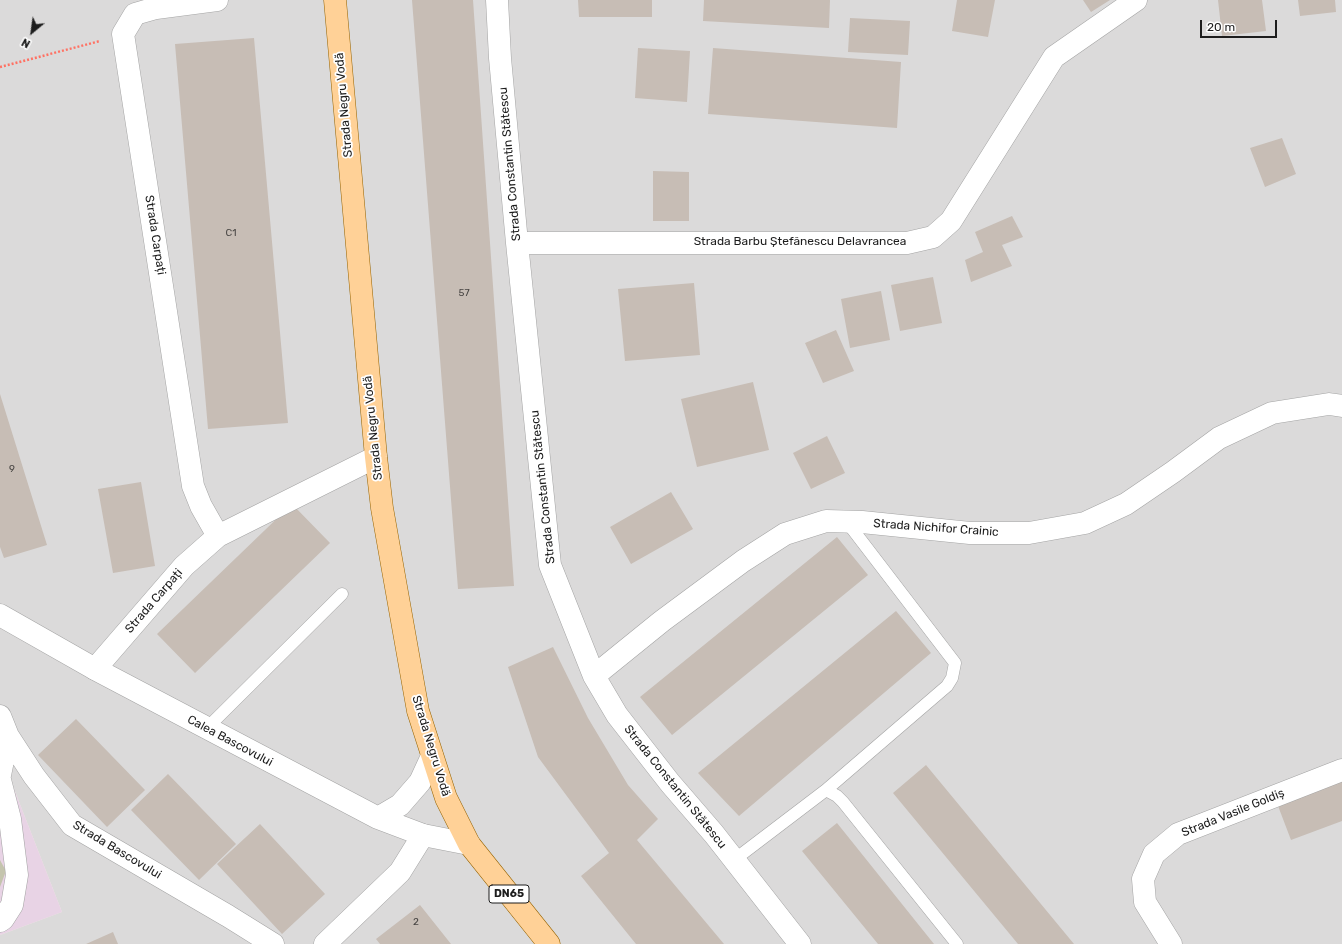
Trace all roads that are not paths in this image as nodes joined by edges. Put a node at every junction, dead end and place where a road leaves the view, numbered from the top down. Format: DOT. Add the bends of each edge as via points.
graph roads {
  1 [pos="217,0"];
  2 [pos="335,0"];
  3 [pos="497,0"];
  4 [pos="1136,0"];
  5 [pos="517,243"];
  6 [pos="1342,406"];
  7 [pos="376,457"];
  8 [pos="847,522"];
  9 [pos="218,536"];
  10 [pos="342,594"];
  11 [pos="0,615"];
  12 [pos="95,669"];
  13 [pos="594,676"];
  14 [pos="4,726"];
  15 [pos="207,728"];
  16 [pos="432,756"];
  17 [pos="1342,770"];
  18 [pos="0,775"];
  19 [pos="0,780"];
  20 [pos="826,790"];
  21 [pos="378,818"];
  22 [pos="423,835"];
  23 [pos="469,844"];
  24 [pos="734,860"];
  25 [pos="0,921"];
  26 [pos="273,944"];
  27 [pos="325,944"];
  28 [pos="549,944"];
  29 [pos="800,944"];
  30 [pos="957,944"];
  31 [pos="1171,944"];
  1 -- 9 [label="street, Strada Carpați" via="156,8 135,14 123,34 193,486 200,506"];
  2 -- 7 [label="main road, Strada Negru Vodă"];
  3 -- 5 [label="street, Strada Constantin Stătescu"];
  4 -- 5 [label="street, Strada Barbu Ștefănescu Delavrancea" via="1054,57 951,221 933,237 907,243"];
  5 -- 13 [label="street, Strada Constantin Stătescu" via="550,565"];
  6 -- 8 [label="street, Strada Nichifor Crainic" via="1329,404 1272,414 1219,438 1126,504 1085,523 1029,533 970,533"];
  7 -- 9 [label="street, Strada Carpați"];
  7 -- 16 [label="main road, Strada Negru Vodă" via="382,508 418,711"];
  8 -- 13 [label="street, Strada Nichifor Crainic" via="826,521 785,534 743,561 662,621"];
  8 -- 20 [label="lane" via="956,663 947,686"];
  9 -- 12 [label="street, Strada Carpați" via="184,566"];
  10 -- 15 [label="lane"];
  11 -- 12 [label="street, Calea Bascovului"];
  12 -- 15 [label="street, Calea Bascovului"];
  13 -- 24 [label="street, Strada Constantin Stătescu" via="617,715"];
  14 -- 18 [label="street"];
  14 -- 26 [label="street, Strada Bascovului" via="34,776 72,825"];
  15 -- 21 [label="street, Calea Bascovului"];
  16 -- 21 [label="street" via="420,782 400,805"];
  16 -- 23 [label="main road, Strada Negru Vodă" via="446,798"];
  17 -- 31 [label="street, Strada Vasile Goldiș" via="1178,834 1154,854 1144,879 1145,902"];
  19 -- 25 [label="street" via="10,819 16,875 12,905"];
  20 -- 24 [label="lane"];
  20 -- 30 [label="lane" via="843,802"];
  21 -- 22 [label="street, Calea Bascovului"];
  22 -- 23 [label="street, Calea Bascovului"];
  22 -- 27 [label="street" via="400,872"];
  23 -- 28 [label="main road, DN65"];
  24 -- 29 [label="street, Strada Constantin Stătescu"];
}
